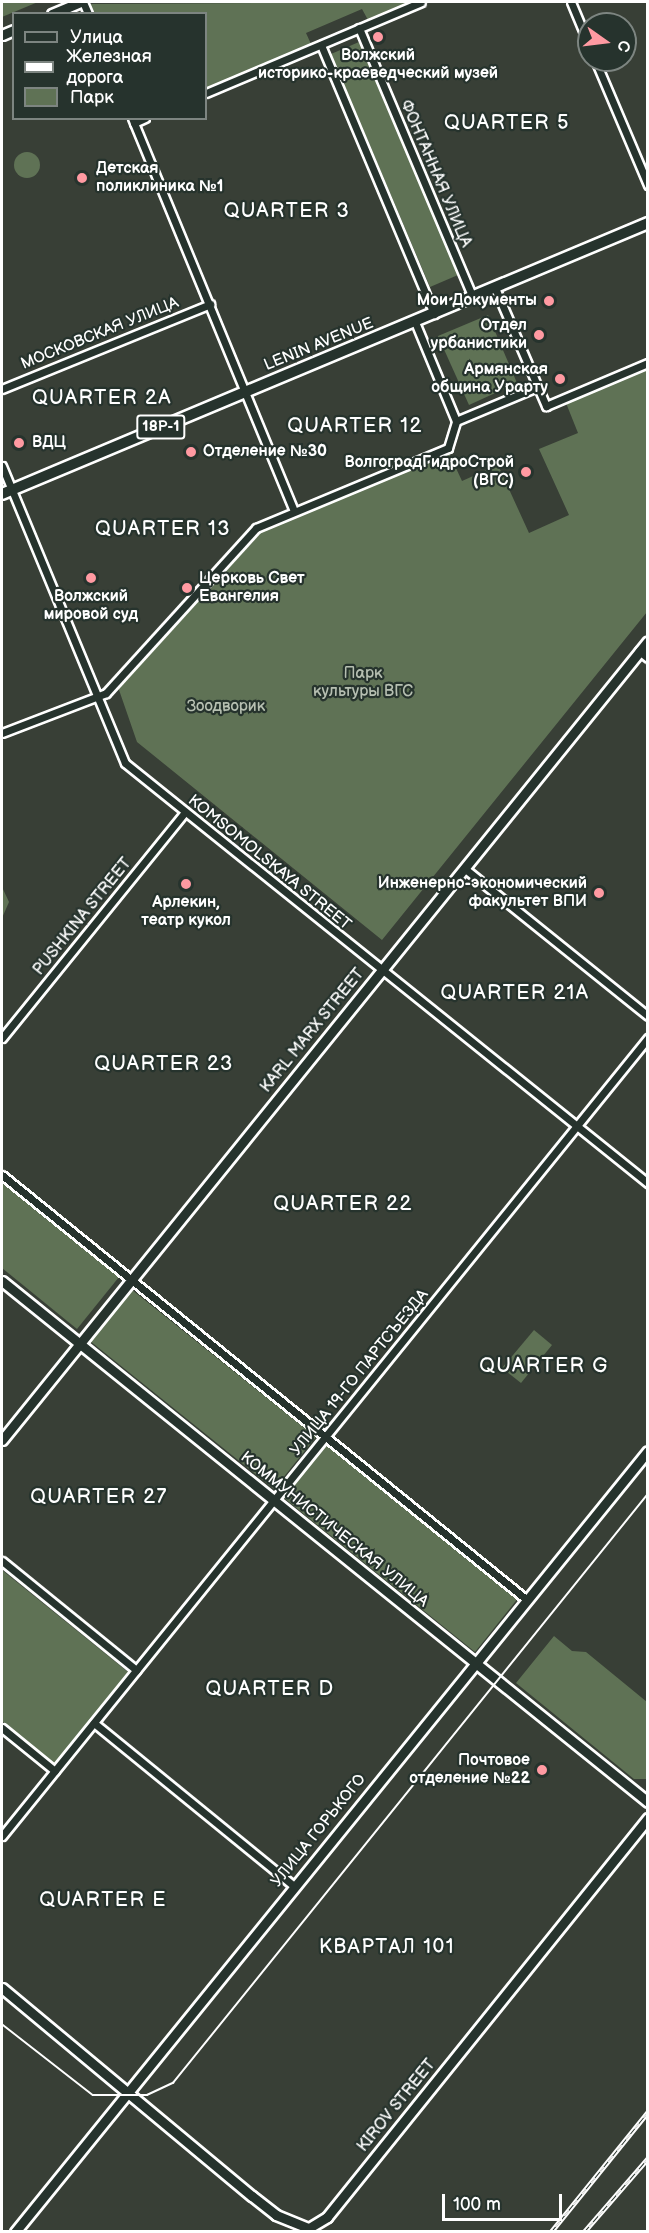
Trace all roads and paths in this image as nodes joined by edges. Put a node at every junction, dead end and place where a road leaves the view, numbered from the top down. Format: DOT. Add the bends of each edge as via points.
graph roads {
  1 [pos="82,2"];
  2 [pos="422,2"];
  3 [pos="571,2"];
  4 [pos="57,12"];
  5 [pos="577,16"];
  6 [pos="359,28"];
  7 [pos="321,45"];
  8 [pos="600,72"];
  9 [pos="207,93"];
  10 [pos="133,121"];
  11 [pos="648,185"];
  12 [pos="648,223"];
  13 [pos="495,288"];
  14 [pos="473,298"];
  15 [pos="210,304"];
  16 [pos="434,314"];
  17 [pos="415,322"];
  18 [pos="648,363"];
  19 [pos="537,387"];
  20 [pos="2,389"];
  21 [pos="246,391"];
  22 [pos="456,421"];
  23 [pos="2,466"];
  24 [pos="7,492"];
  25 [pos="294,511"];
  26 [pos="648,641"];
  27 [pos="639,651"];
  28 [pos="648,658"];
  29 [pos="98,697"];
  30 [pos="2,733"];
  31 [pos="185,812"];
  32 [pos="464,868"];
  33 [pos="380,971"];
  34 [pos="648,1016"];
  35 [pos="2,1038"];
  36 [pos="648,1038"];
  37 [pos="577,1126"];
  38 [pos="2,1175"];
  39 [pos="648,1184"];
  40 [pos="131,1278"];
  41 [pos="2,1281"];
  42 [pos="79,1343"];
  43 [pos="326,1436"];
  44 [pos="2,1440"];
  45 [pos="648,1451"];
  46 [pos="274,1500"];
  47 [pos="2,1561"];
  48 [pos="528,1600"];
  49 [pos="475,1664"];
  50 [pos="136,1670"];
  51 [pos="94,1723"];
  52 [pos="2,1728"];
  53 [pos="55,1771"];
  54 [pos="648,1802"];
  55 [pos="648,1818"];
  56 [pos="2,1836"];
  57 [pos="294,1886"];
  58 [pos="2,1988"];
  59 [pos="128,2091"];
  60 [pos="15,2232"];
  1 -- 4 [label="street"];
  2 -- 6 [label="street"];
  3 -- 5 [label="street"];
  6 -- 7 [label="street"];
  6 -- 14 [label="street, ФОНТАННАЯ УЛИЦА"];
  7 -- 9 [label="street"];
  7 -- 16 [label="street"];
  8 -- 11 [label="street"];
  10 -- 15 [label="street"];
  12 -- 13 [label="main road, LENIN AVENUE / 18Р-1"];
  13 -- 14 [label="main road, LENIN AVENUE / 18Р-1"];
  13 -- 19 [label="street"];
  14 -- 16 [label="main road, LENIN AVENUE / 18Р-1"];
  15 -- 20 [label="street, МОСКОВСКАЯ УЛИЦА"];
  15 -- 21 [label="street"];
  16 -- 17 [label="main road, LENIN AVENUE / 18Р-1"];
  17 -- 21 [label="main road, LENIN AVENUE / 18Р-1"];
  17 -- 22 [label="street"];
  18 -- 19 [label="street" via="546,406"];
  19 -- 22 [label="street"];
  21 -- 24 [label="main road, LENIN AVENUE / 18Р-1"];
  21 -- 25 [label="street"];
  22 -- 25 [label="street" via="448,448"];
  23 -- 24 [label="street, KOMSOMOLSKAYA STREET"];
  24 -- 29 [label="street, KOMSOMOLSKAYA STREET"];
  25 -- 29 [label="street" via="256,528"];
  26 -- 27 [label="street, KARL MARX STREET"];
  27 -- 28 [label="street"];
  27 -- 32 [label="street, KARL MARX STREET"];
  29 -- 30 [label="street"];
  29 -- 31 [label="street, KOMSOMOLSKAYA STREET" via="125,763"];
  31 -- 33 [label="street, KOMSOMOLSKAYA STREET"];
  31 -- 35 [label="street, PUSHKINA STREET"];
  32 -- 33 [label="street, KARL MARX STREET"];
  32 -- 34 [label="street"];
  33 -- 37 [label="street, KOMSOMOLSKAYA STREET"];
  33 -- 40 [label="street, KARL MARX STREET"];
  36 -- 37 [label="street, УЛИЦА 19-ГО ПАРТСЪЕЗДА"];
  37 -- 39 [label="street, KOMSOMOLSKAYA STREET"];
  37 -- 43 [label="street, УЛИЦА 19-ГО ПАРТСЪЕЗДА"];
  38 -- 40 [label="street"];
  40 -- 42 [label="street, KARL MARX STREET"];
  40 -- 43 [label="street"];
  41 -- 42 [label="street, КОММУНИСТИЧЕСКАЯ УЛИЦА"];
  42 -- 44 [label="street, KARL MARX STREET"];
  42 -- 46 [label="street, КОММУНИСТИЧЕСКАЯ УЛИЦА"];
  43 -- 46 [label="street, УЛИЦА 19-ГО ПАРТСЪЕЗДА"];
  43 -- 48 [label="street"];
  45 -- 48 [label="street, УЛИЦА ГОРЬКОГО"];
  46 -- 49 [label="street, КОММУНИСТИЧЕСКАЯ УЛИЦА"];
  46 -- 50 [label="street, УЛИЦА 19-ГО ПАРТСЪЕЗДА"];
  47 -- 50 [label="street"];
  48 -- 49 [label="street, УЛИЦА ГОРЬКОГО"];
  49 -- 54 [label="street, КОММУНИСТИЧЕСКАЯ УЛИЦА"];
  49 -- 57 [label="street, УЛИЦА ГОРЬКОГО"];
  50 -- 51 [label="street, УЛИЦА 19-ГО ПАРТСЪЕЗДА"];
  51 -- 53 [label="street, УЛИЦА 19-ГО ПАРТСЪЕЗДА"];
  51 -- 57 [label="street"];
  52 -- 53 [label="street"];
  53 -- 56 [label="street, УЛИЦА 19-ГО ПАРТСЪЕЗДА"];
  55 -- 59 [label="street, KIROV STREET" via="327,2217 309,2228 268,2209"];
  57 -- 59 [label="street, УЛИЦА ГОРЬКОГО"];
  58 -- 59 [label="street"];
  59 -- 60 [label="street, УЛИЦА ГОРЬКОГО"];
}
